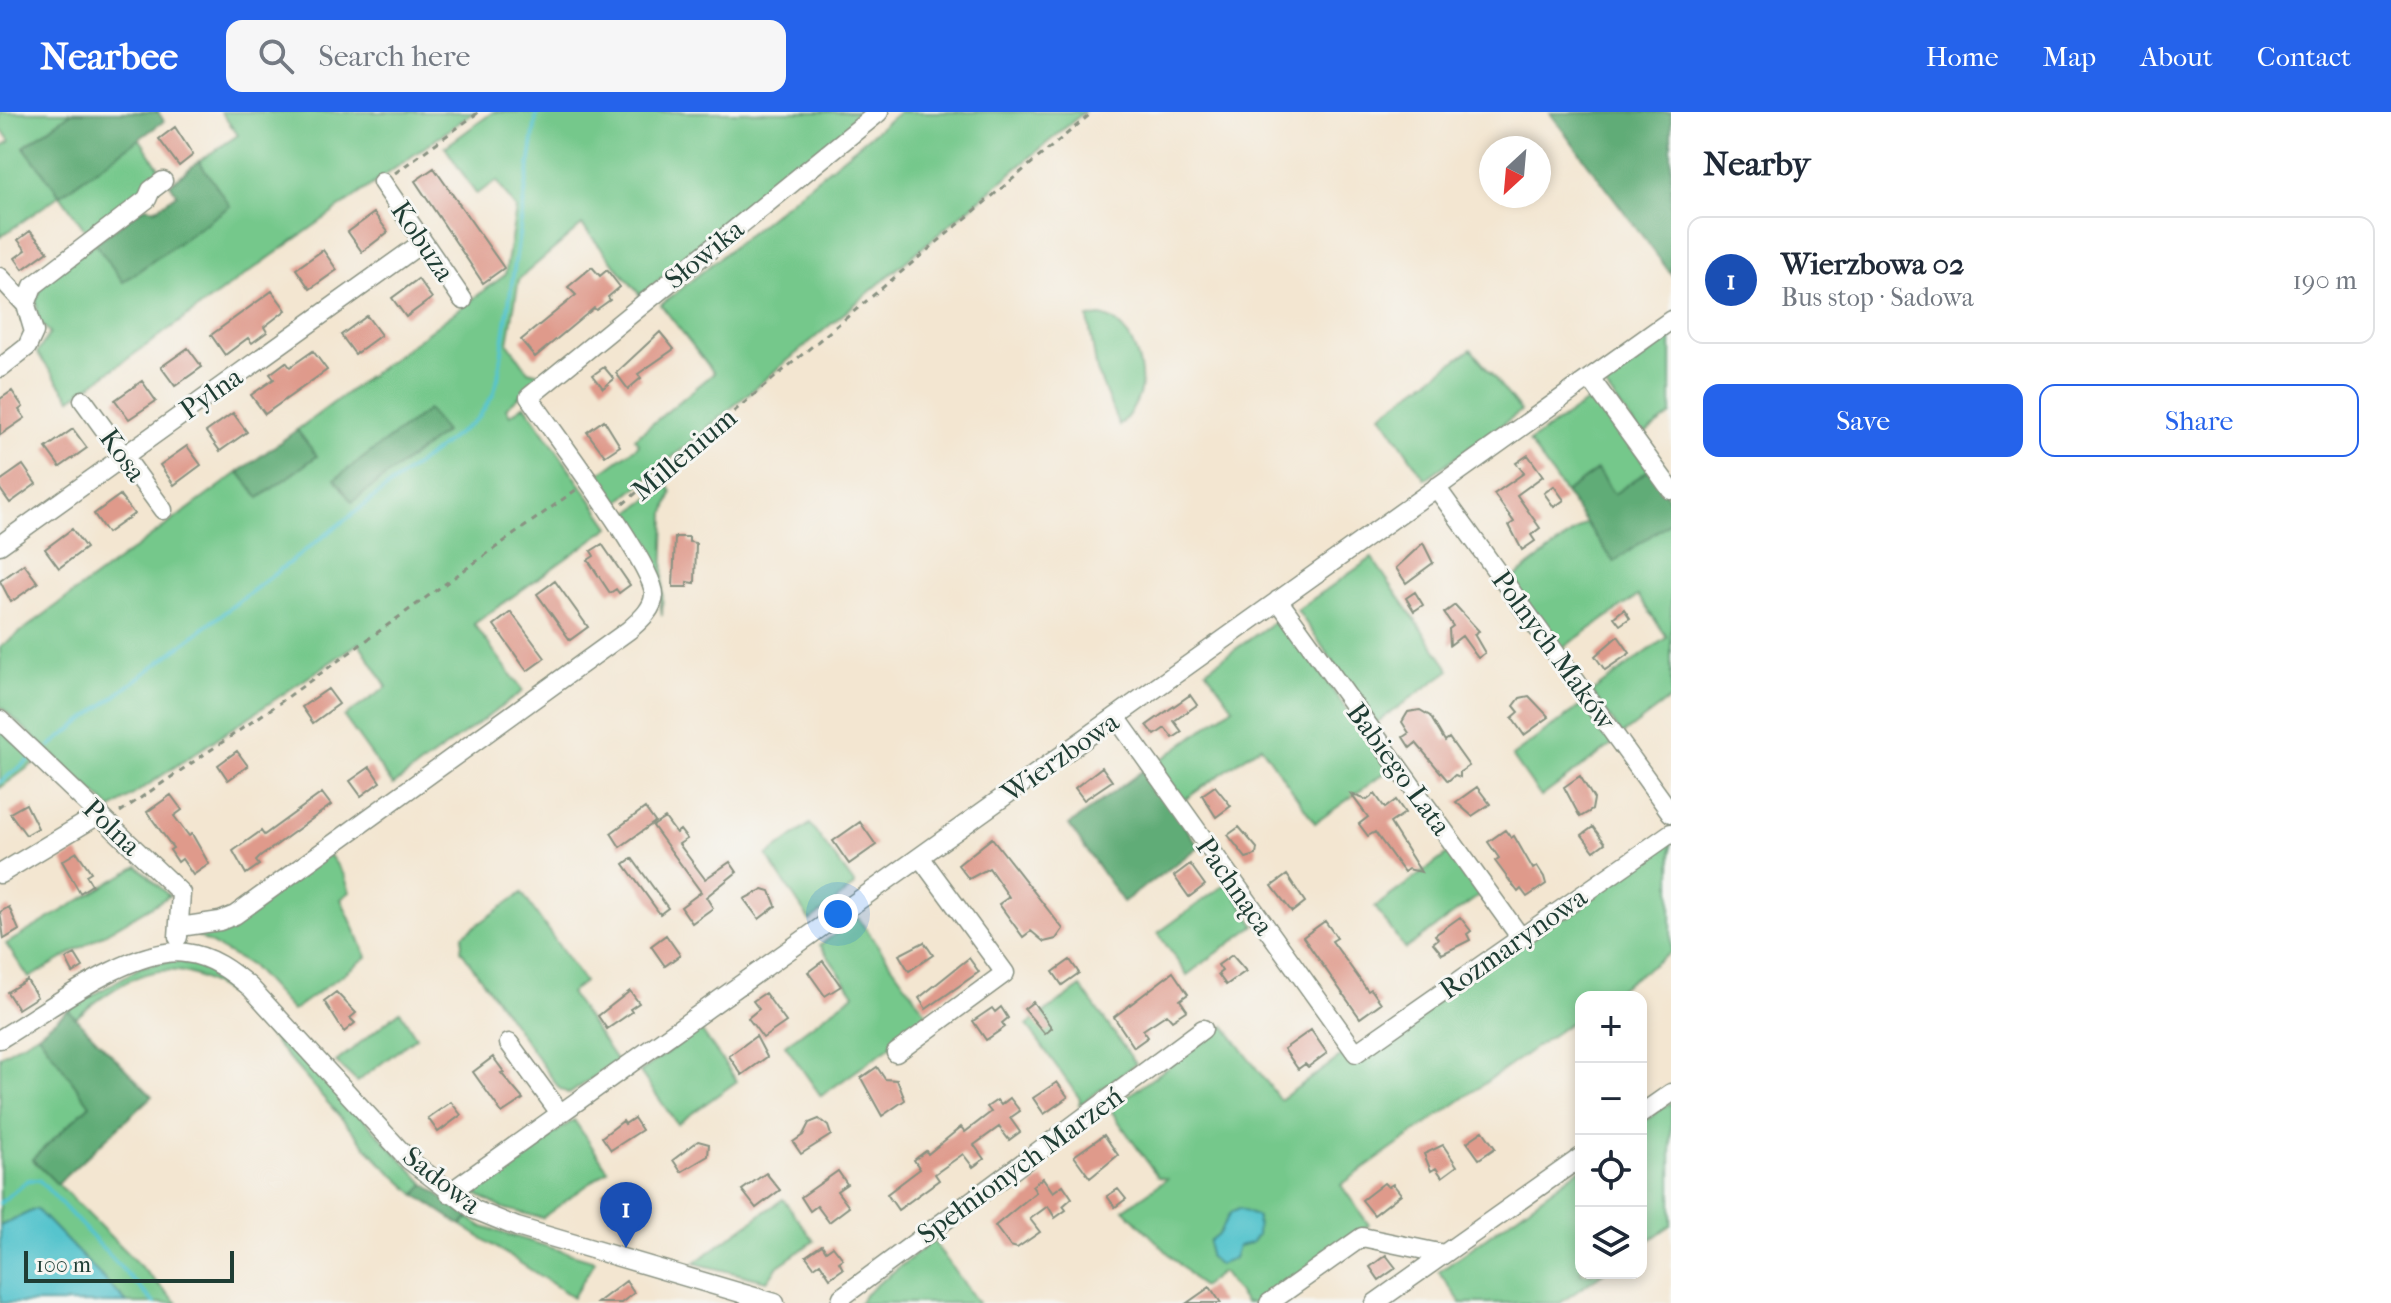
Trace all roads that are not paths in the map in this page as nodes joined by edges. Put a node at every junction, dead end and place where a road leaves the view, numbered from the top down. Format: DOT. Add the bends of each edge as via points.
graph roads {
  1 [pos="879,112"];
  2 [pos="163,181"];
  3 [pos="382,182"];
  4 [pos="423,242"];
  5 [pos="0,277"];
  6 [pos="463,300"];
  7 [pos="26,305"];
  8 [pos="1671,320"];
  9 [pos="0,368"];
  10 [pos="1590,378"];
  11 [pos="83,400"];
  12 [pos="123,456"];
  13 [pos="1436,487"];
  14 [pos="1671,490"];
  15 [pos="163,510"];
  16 [pos="611,514"];
  17 [pos="0,545"];
  18 [pos="1278,600"];
  19 [pos="1116,717"];
  20 [pos="0,720"];
  21 [pos="1671,813"];
  22 [pos="103,817"];
  23 [pos="1671,833"];
  24 [pos="920,857"];
  25 [pos="0,874"];
  26 [pos="180,927"];
  27 [pos="1521,938"];
  28 [pos="174,952"];
  29 [pos="1203,1029"];
  30 [pos="0,1039"];
  31 [pos="509,1043"];
  32 [pos="896,1053"];
  33 [pos="1356,1053"];
  34 [pos="1671,1093"];
  35 [pos="1647,1110"];
  36 [pos="560,1113"];
  37 [pos="1575,1161"];
  38 [pos="449,1193"];
  39 [pos="1444,1254"];
  40 [pos="775,1303"];
  41 [pos="840,1303"];
  42 [pos="1269,1303"];
  43 [pos="1375,1303"];
  1 -- 16 [label="street, Słowika" via="529,397"];
  2 -- 7 [label="street" via="33,286"];
  3 -- 4 [label="street, Kobuza"];
  4 -- 6 [label="street, Kobuza"];
  4 -- 12 [label="street, Pylna"];
  5 -- 7 [label="street"];
  7 -- 9 [label="street" via="34,332 27,347"];
  8 -- 10 [label="street, Wierzbowa"];
  10 -- 13 [label="street, Wierzbowa"];
  10 -- 14 [label="street"];
  11 -- 12 [label="street, Kosa"];
  12 -- 15 [label="street, Kosa"];
  12 -- 17 [label="street, Pylna"];
  13 -- 18 [label="street, Wierzbowa"];
  13 -- 21 [label="street, Polnych Maków"];
  16 -- 26 [label="street, Millenium" via="652,585 653,602 645,615 235,915"];
  18 -- 19 [label="street, Wierzbowa"];
  18 -- 27 [label="street, Babiego Lata"];
  19 -- 24 [label="street, Wierzbowa"];
  19 -- 33 [label="street, Pachnąca"];
  20 -- 22 [label="street, Polna"];
  22 -- 25 [label="street"];
  22 -- 26 [label="street, Polna" via="181,893"];
  23 -- 27 [label="street, Rozmarynowa"];
  24 -- 32 [label="street" via="1005,973"];
  24 -- 36 [label="street, Wierzbowa"];
  26 -- 28 [label="street, Polna"];
  27 -- 33 [label="street, Rozmarynowa"];
  28 -- 30 [label="street" via="127,965"];
  28 -- 38 [label="street, Sadowa" via="213,961 250,987 409,1160"];
  29 -- 41 [label="street, Spełnionych Marzeń"];
  31 -- 36 [label="street"];
  34 -- 35 [label="street"];
  36 -- 38 [label="street, Wierzbowa"];
  37 -- 39 [label="street"];
  38 -- 40 [label="street, Sadowa" via="507,1224"];
  39 -- 42 [label="street" via="1362,1237"];
  39 -- 43 [label="street"];
}
